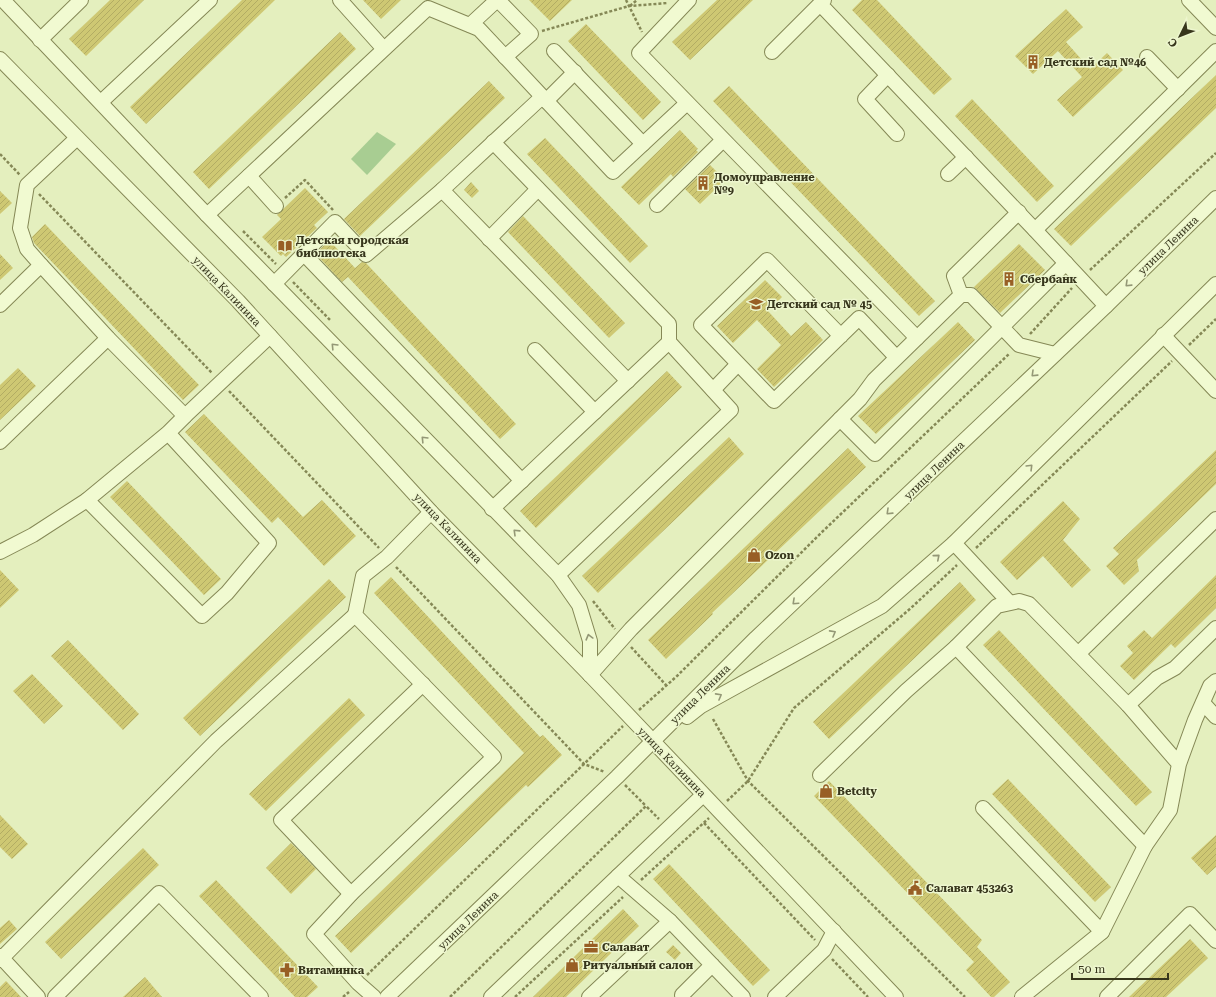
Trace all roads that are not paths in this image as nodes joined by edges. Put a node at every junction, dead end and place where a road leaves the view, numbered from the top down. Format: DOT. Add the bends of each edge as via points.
graph roads {
  1 [pos="3,0"];
  2 [pos="81,0"];
  3 [pos="210,0"];
  4 [pos="340,0"];
  5 [pos="498,0"];
  6 [pos="1189,0"];
  7 [pos="689,1"];
  8 [pos="822,2"];
  9 [pos="432,4"];
  10 [pos="470,25"];
  11 [pos="1216,28"];
  12 [pos="40,40"];
  13 [pos="383,48"];
  14 [pos="554,51"];
  15 [pos="1216,51"];
  16 [pos="772,52"];
  17 [pos="505,56"];
  18 [pos="1147,57"];
  19 [pos="0,59"];
  20 [pos="574,72"];
  21 [pos="888,75"];
  22 [pos="1178,89"];
  23 [pos="544,99"];
  24 [pos="101,102"];
  25 [pos="687,103"];
  26 [pos="897,134"];
  27 [pos="77,138"];
  28 [pos="723,140"];
  29 [pos="493,142"];
  30 [pos="643,144"];
  31 [pos="966,157"];
  32 [pos="948,174"];
  33 [pos="248,176"];
  34 [pos="538,189"];
  35 [pos="442,190"];
  36 [pos="1216,198"];
  37 [pos="657,205"];
  38 [pos="276,206"];
  39 [pos="1019,212"];
  40 [pos="207,215"];
  41 [pos="1035,230"];
  42 [pos="489,239"];
  43 [pos="304,254"];
  44 [pos="1066,264"];
  45 [pos="42,265"];
  46 [pos="274,284"];
  47 [pos="1216,284"];
  48 [pos="961,295"];
  49 [pos="0,305"];
  50 [pos="1106,306"];
  51 [pos="1002,327"];
  52 [pos="1163,335"];
  53 [pos="270,336"];
  54 [pos="841,336"];
  55 [pos="108,338"];
  56 [pos="917,338"];
  57 [pos="669,342"];
  58 [pos="535,350"];
  59 [pos="1055,354"];
  60 [pos="896,357"];
  61 [pos="737,364"];
  62 [pos="628,381"];
  63 [pos="713,390"];
  64 [pos="1216,391"];
  65 [pos="596,412"];
  66 [pos="185,416"];
  67 [pos="840,419"];
  68 [pos="168,433"];
  69 [pos="0,442"];
  70 [pos="522,482"];
  71 [pos="88,500"];
  72 [pos="492,509"];
  73 [pos="431,512"];
  74 [pos="1216,519"];
  75 [pos="954,543"];
  76 [pos="0,552"];
  77 [pos="558,575"];
  78 [pos="1009,602"];
  79 [pos="355,615"];
  80 [pos="1216,628"];
  81 [pos="956,647"];
  82 [pos="1078,654"];
  83 [pos="590,675"];
  84 [pos="1216,681"];
  85 [pos="423,684"];
  86 [pos="1203,703"];
  87 [pos="1128,705"];
  88 [pos="1216,717"];
  89 [pos="653,742"];
  90 [pos="1179,764"];
  91 [pos="820,775"];
  92 [pos="703,795"];
  93 [pos="983,808"];
  94 [pos="1145,846"];
  95 [pos="618,876"];
  96 [pos="351,894"];
  97 [pos="670,921"];
  98 [pos="834,931"];
  99 [pos="1102,932"];
  100 [pos="1216,941"];
  101 [pos="1,958"];
  102 [pos="712,964"];
  103 [pos="682,995"];
  104 [pos="38,997"];
  105 [pos="55,997"];
  106 [pos="261,997"];
  107 [pos="374,997"];
  108 [pos="387,997"];
  109 [pos="491,997"];
  110 [pos="589,997"];
  111 [pos="743,997"];
  112 [pos="775,997"];
  113 [pos="896,997"];
  114 [pos="1022,997"];
  115 [pos="1107,997"];
  1 -- 12 [label="street"];
  2 -- 12 [label="street"];
  3 -- 24 [label="street"];
  4 -- 13 [label="street"];
  5 -- 10 [label="street"];
  5 -- 17 [label="street" via="531,34"];
  6 -- 11 [label="street"];
  7 -- 25 [label="street" via="639,53"];
  8 -- 16 [label="street"];
  8 -- 21 [label="street"];
  9 -- 10 [label="street"];
  9 -- 13 [label="street"];
  10 -- 17 [label="street" via="479,29"];
  12 -- 24 [label="street"];
  13 -- 33 [label="street"];
  14 -- 20 [label="street"];
  15 -- 22 [label="street"];
  17 -- 23 [label="street"];
  18 -- 22 [label="street"];
  19 -- 27 [label="street, улица Калинина"];
  20 -- 23 [label="street"];
  20 -- 30 [label="street"];
  21 -- 26 [label="street" via="865,99"];
  21 -- 31 [label="street"];
  22 -- 41 [label="street"];
  23 -- 29 [label="street"];
  23 -- 30 [label="street" via="613,172"];
  24 -- 40 [label="street"];
  25 -- 28 [label="street"];
  25 -- 30 [label="street"];
  27 -- 45 [label="street" via="27,185 20,228 27,249"];
  27 -- 53 [label="street, улица Калинина"];
  28 -- 37 [label="street"];
  28 -- 56 [label="street"];
  29 -- 34 [label="street"];
  29 -- 35 [label="street"];
  31 -- 32 [label="street"];
  31 -- 39 [label="street"];
  33 -- 38 [label="street"];
  33 -- 40 [label="street"];
  34 -- 42 [label="street"];
  34 -- 57 [label="street" via="669,324"];
  35 -- 42 [label="street"];
  35 -- 43 [label="street" via="366,255 336,222"];
  36 -- 50 [label="street, улица Ленина, one-way"];
  39 -- 41 [label="street"];
  39 -- 48 [label="street" via="954,276"];
  40 -- 46 [label="street"];
  41 -- 44 [label="street"];
  42 -- 62 [label="street"];
  43 -- 46 [label="street"];
  43 -- 70 [label="street"];
  44 -- 50 [label="street"];
  44 -- 51 [label="street"];
  45 -- 49 [label="street"];
  45 -- 55 [label="street"];
  72 -- 46 [label="street, one-way"];
  47 -- 52 [label="street, улица Ленина"];
  48 -- 51 [label="street" via="971,295"];
  48 -- 56 [label="street"];
  50 -- 59 [label="street, улица Ленина"];
  51 -- 59 [label="street" via="1019,345"];
  51 -- 67 [label="street" via="874,454"];
  52 -- 64 [label="street"];
  75 -- 52 [label="street, улица Ленина, one-way"];
  53 -- 66 [label="street"];
  53 -- 73 [label="street, улица Калинина"];
  54 -- 60 [label="street" via="859,318"];
  54 -- 61 [label="street" via="774,401"];
  54 -- 61 [label="street" via="767,260 700,325"];
  55 -- 66 [label="street"];
  55 -- 69 [label="street"];
  56 -- 60 [label="street"];
  57 -- 62 [label="street"];
  57 -- 63 [label="street"];
  58 -- 65 [label="street"];
  59 -- 89 [label="street, улица Ленина, one-way" via="740,654"];
  60 -- 67 [label="street"];
  61 -- 63 [label="street"];
  62 -- 65 [label="street"];
  63 -- 77 [label="street" via="731,410"];
  65 -- 70 [label="street"];
  66 -- 68 [label="street"];
  67 -- 83 [label="street" via="631,629"];
  68 -- 71 [label="street"];
  68 -- 71 [label="street" via="269,543 227,593 202,616"];
  70 -- 72 [label="street"];
  71 -- 76 [label="street" via="33,535"];
  77 -- 72 [label="street, one-way"];
  73 -- 79 [label="street" via="387,557 363,576"];
  73 -- 83 [label="street, улица Калинина"];
  74 -- 82 [label="street"];
  75 -- 78 [label="street"];
  89 -- 75 [label="street, улица Ленина, one-way" via="701,706 882,606"];
  83 -- 77 [label="street, one-way" via="590,641 579,605"];
  78 -- 81 [label="street" via="997,606"];
  78 -- 82 [label="street" via="1029,604"];
  79 -- 85 [label="street"];
  79 -- 101 [label="street" via="216,741"];
  80 -- 87 [label="street" via="1175,668 1157,678"];
  81 -- 91 [label="street" via="906,691"];
  81 -- 94 [label="street"];
  82 -- 87 [label="street"];
  83 -- 89 [label="street, улица Калинина"];
  84 -- 86 [label="street" via="1210,686"];
  85 -- 96 [label="street" via="281,820"];
  85 -- 96 [label="street" via="494,757"];
  86 -- 88 [label="street"];
  86 -- 90 [label="street"];
  87 -- 90 [label="street"];
  89 -- 92 [label="street, улица Калинина"];
  89 -- 108 [label="street, улица Ленина"];
  90 -- 94 [label="street" via="1170,810"];
  92 -- 95 [label="street"];
  92 -- 98 [label="street, улица Калинина"];
  93 -- 99 [label="street"];
  94 -- 99 [label="street"];
  95 -- 97 [label="street"];
  95 -- 109 [label="street"];
  96 -- 107 [label="street" via="314,934 358,984"];
  97 -- 102 [label="street"];
  97 -- 110 [label="street"];
  98 -- 112 [label="street" via="824,950"];
  98 -- 113 [label="street, улица Калинина"];
  99 -- 114 [label="street"];
  100 -- 115 [label="street" via="1190,914"];
  101 -- 104 [label="street"];
  102 -- 103 [label="street"];
  102 -- 111 [label="street"];
  105 -- 106 [label="street" via="159,893"];
}
